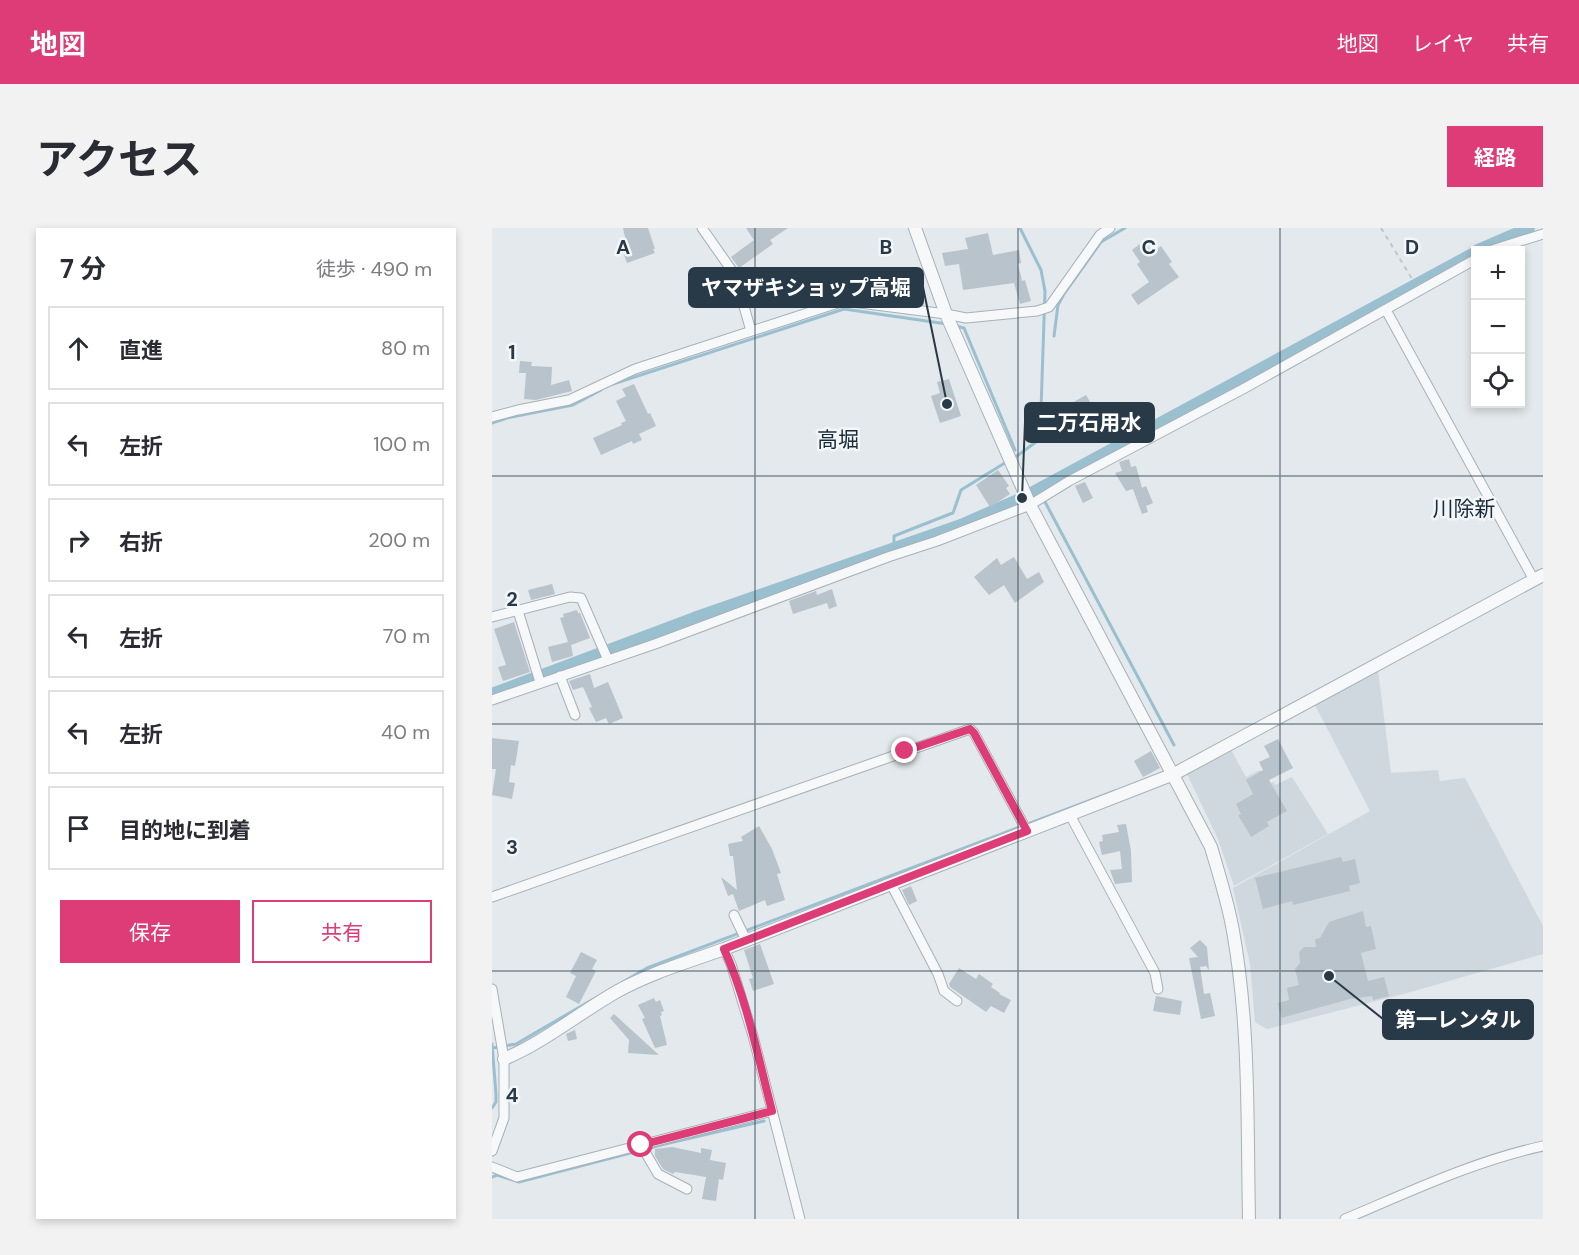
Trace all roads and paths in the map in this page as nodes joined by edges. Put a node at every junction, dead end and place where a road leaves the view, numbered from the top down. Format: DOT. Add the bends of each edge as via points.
graph roads {
  1 [pos="702,228"];
  2 [pos="915,228"];
  3 [pos="1110,228"];
  4 [pos="1381,228"];
  5 [pos="1543,234"];
  6 [pos="1505,246"];
  7 [pos="1471,262"];
  8 [pos="1418,290"];
  9 [pos="1386,310"];
  10 [pos="946,314"];
  11 [pos="751,331"];
  12 [pos="492,417"];
  13 [pos="1030,505"];
  14 [pos="1538,577"];
  15 [pos="518,611"];
  16 [pos="492,617"];
  17 [pos="608,660"];
  18 [pos="560,676"];
  19 [pos="540,682"];
  20 [pos="492,700"];
  21 [pos="574,715"];
  22 [pos="1174,774"];
  23 [pos="1070,815"];
  24 [pos="1027,831"];
  25 [pos="891,884"];
  26 [pos="492,897"];
  27 [pos="734,915"];
  28 [pos="746,940"];
  29 [pos="724,949"];
  30 [pos="492,989"];
  31 [pos="1158,990"];
  32 [pos="957,1000"];
  33 [pos="504,1059"];
  34 [pos="772,1111"];
  35 [pos="492,1115"];
  36 [pos="504,1118"];
  37 [pos="641,1145"];
  38 [pos="1543,1146"];
  39 [pos="492,1152"];
  40 [pos="492,1167"];
  41 [pos="687,1189"];
  42 [pos="800,1219"];
  43 [pos="1249,1219"];
  44 [pos="1345,1219"];
  1 -- 11 [label="street" via="735,275"];
  2 -- 10 [label="street"];
  3 -- 10 [label="street" via="1100,235 1049,308 966,318"];
  4 -- 8 [label="path"];
  5 -- 6 [label="street"];
  7 -- 8 [label="street"];
  8 -- 9 [label="street"];
  9 -- 13 [label="street"];
  9 -- 14 [label="street"];
  10 -- 11 [label="street" via="844,301"];
  10 -- 13 [label="street"];
  11 -- 12 [label="street" via="635,369 569,400"];
  13 -- 17 [label="street"];
  13 -- 22 [label="street"];
  14 -- 22 [label="street"];
  15 -- 16 [label="street"];
  15 -- 17 [label="street" via="570,597 581,598"];
  15 -- 19 [label="street"];
  17 -- 18 [label="street"];
  18 -- 19 [label="street"];
  18 -- 21 [label="street"];
  19 -- 20 [label="street"];
  22 -- 23 [label="street"];
  22 -- 43 [label="street" via="1210,847 1233,930 1245,1036"];
  23 -- 24 [label="street"];
  23 -- 31 [label="street" via="1155,973"];
  24 -- 25 [label="street"];
  24 -- 26 [label="street" via="970,729"];
  25 -- 28 [label="street"];
  25 -- 32 [label="street" via="944,991"];
  27 -- 28 [label="street"];
  28 -- 29 [label="street"];
  29 -- 33 [label="street" via="616,992 527,1049"];
  29 -- 34 [label="street" via="753,1036"];
  30 -- 33 [label="street"];
  33 -- 36 [label="street"];
  34 -- 37 [label="street"];
  34 -- 42 [label="street"];
  35 -- 36 [label="street"];
  36 -- 39 [label="street"];
  37 -- 40 [label="street" via="517,1177"];
  37 -- 41 [label="street" via="658,1174"];
  38 -- 44 [label="street" via="1468,1168"];
}
